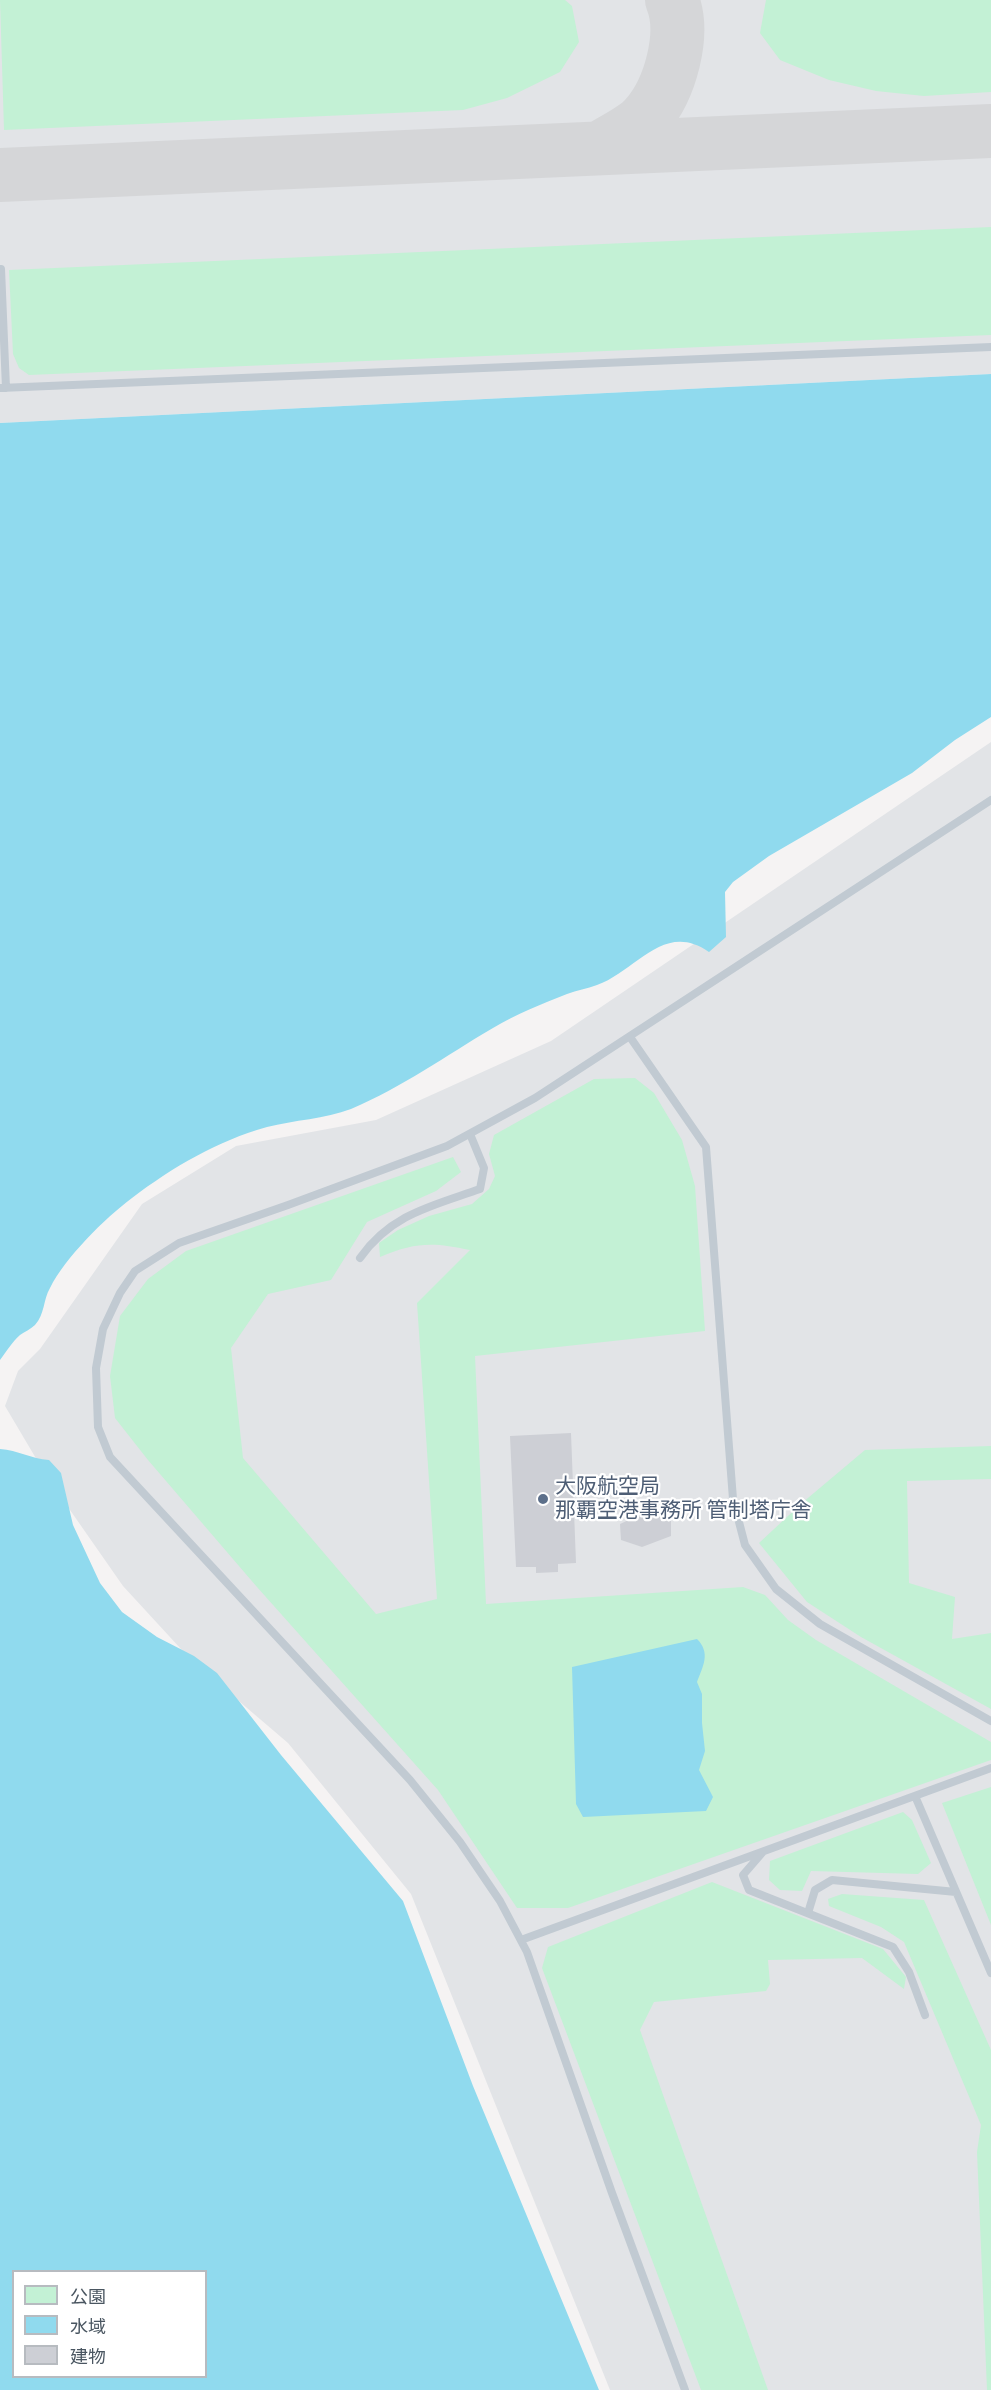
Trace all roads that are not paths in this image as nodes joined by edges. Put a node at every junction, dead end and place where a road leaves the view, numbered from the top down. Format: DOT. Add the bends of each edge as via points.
graph roads {
  1 [pos="0,269"];
  2 [pos="991,347"];
  3 [pos="3,388"];
  4 [pos="991,800"];
  5 [pos="630,1037"];
  6 [pos="470,1134"];
  7 [pos="360,1258"];
  8 [pos="991,1721"];
  9 [pos="991,1768"];
  10 [pos="915,1796"];
  11 [pos="764,1851"];
  12 [pos="956,1892"];
  13 [pos="808,1913"];
  14 [pos="521,1940"];
  15 [pos="991,1973"];
  16 [pos="925,2015"];
  17 [pos="685,2390"];
  1 -- 3 [label="lane"];
  2 -- 3 [label="lane"];
  4 -- 5 [label="lane"];
  5 -- 6 [label="lane"];
  5 -- 8 [label="lane" via="706,1147 734,1499 745,1545 776,1589 820,1624"];
  6 -- 7 [label="lane" via="484,1168 480,1189 402,1217 373,1240"];
  6 -- 14 [label="lane" via="447,1146 179,1243 135,1271 104,1329 96,1368 98,1427 110,1457 410,1780 501,1901"];
  9 -- 10 [label="lane"];
  10 -- 11 [label="lane"];
  10 -- 12 [label="lane"];
  11 -- 13 [label="lane" via="742,1875 749,1890"];
  11 -- 14 [label="lane"];
  12 -- 13 [label="lane" via="832,1880 815,1890"];
  12 -- 15 [label="lane"];
  13 -- 16 [label="lane" via="893,1947 909,1972"];
  14 -- 17 [label="lane"];
}
